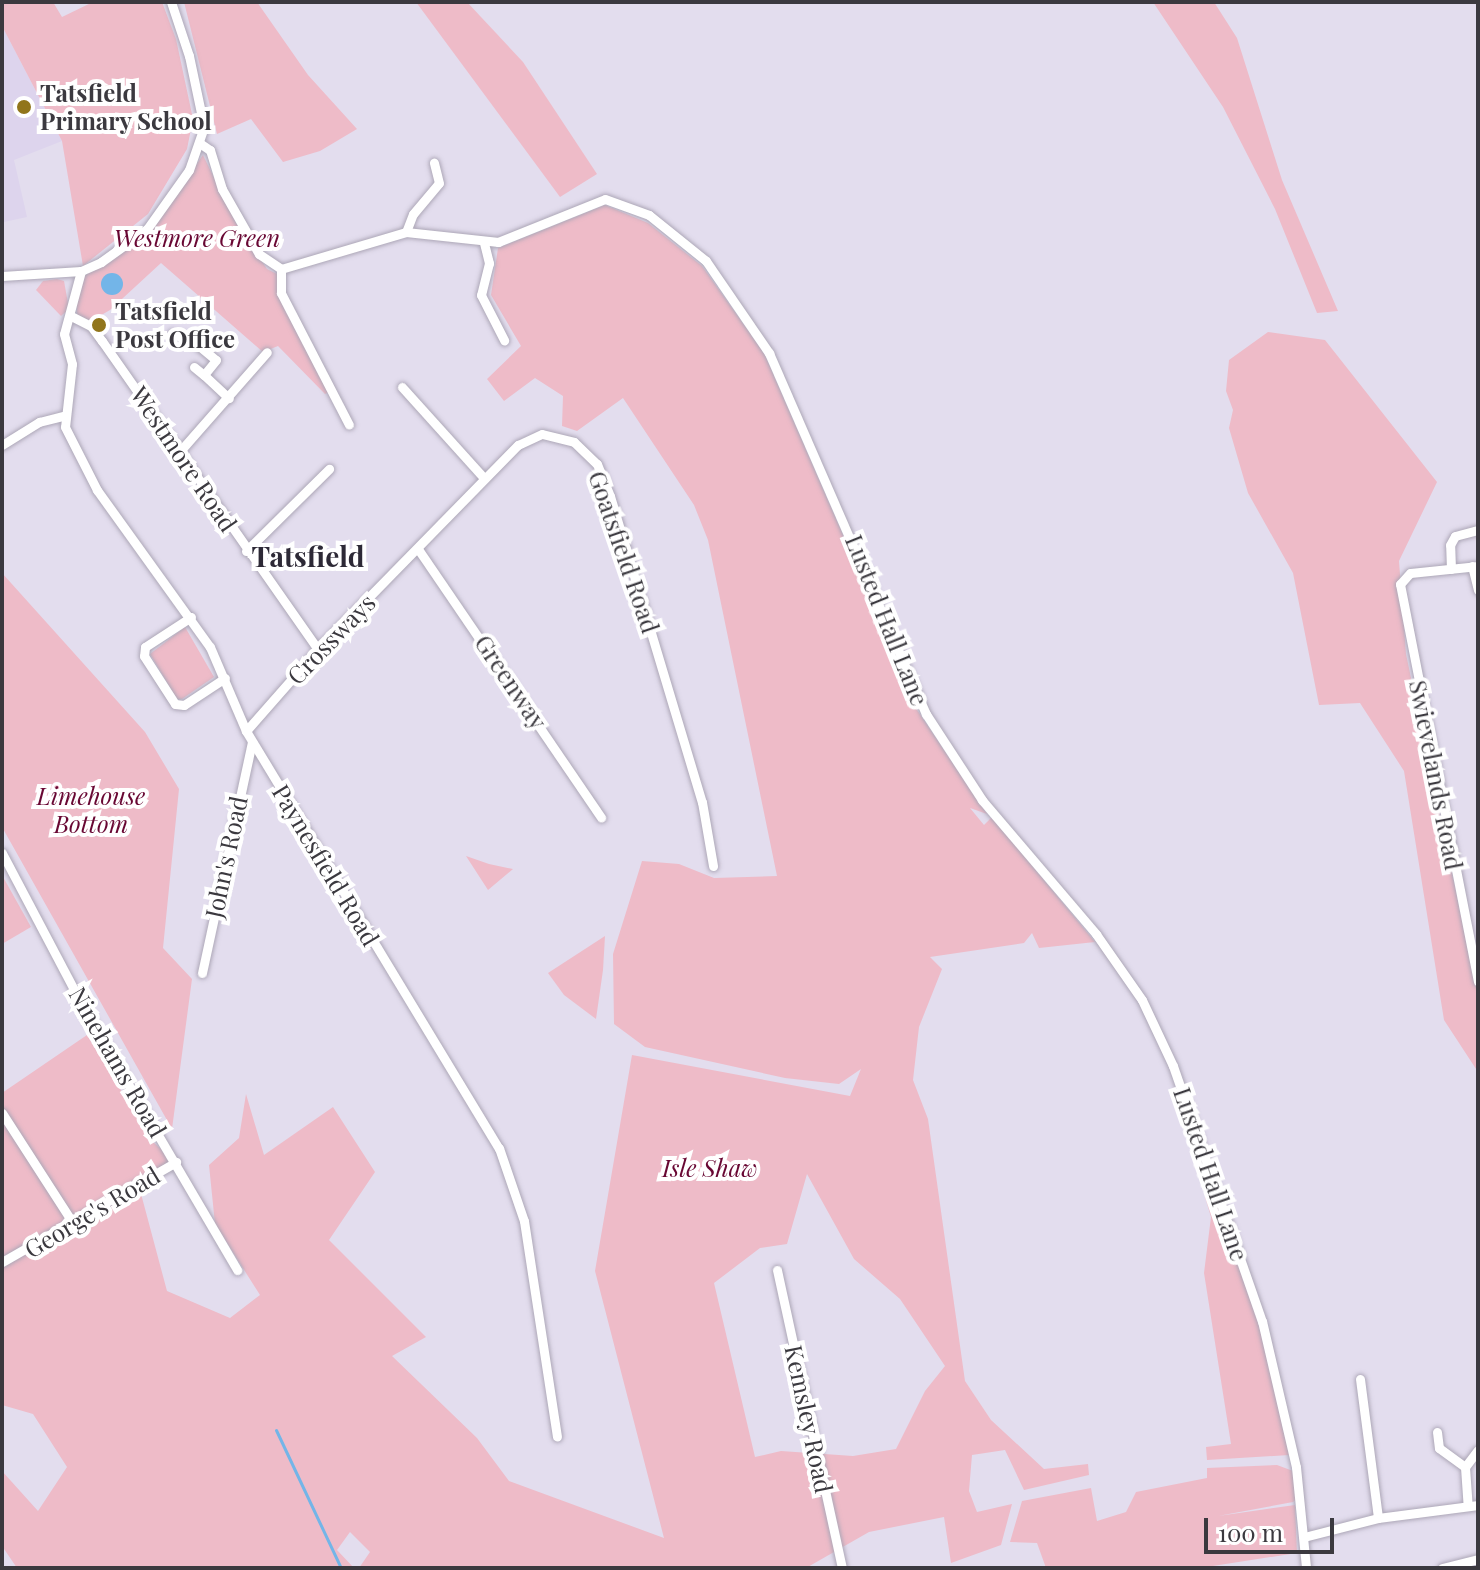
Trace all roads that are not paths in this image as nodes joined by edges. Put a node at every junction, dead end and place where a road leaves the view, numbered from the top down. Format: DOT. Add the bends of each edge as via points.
graph roads {
  1 [pos="171,2"];
  2 [pos="201,144"];
  3 [pos="434,163"];
  4 [pos="406,232"];
  5 [pos="484,243"];
  6 [pos="281,269"];
  7 [pos="81,271"];
  8 [pos="2,276"];
  9 [pos="71,316"];
  10 [pos="172,334"];
  11 [pos="504,340"];
  12 [pos="267,352"];
  13 [pos="194,367"];
  14 [pos="204,375"];
  15 [pos="402,387"];
  16 [pos="229,398"];
  17 [pos="63,416"];
  18 [pos="349,425"];
  19 [pos="2,445"];
  20 [pos="181,450"];
  21 [pos="329,469"];
  22 [pos="483,477"];
  23 [pos="1478,530"];
  24 [pos="418,549"];
  25 [pos="246,551"];
  26 [pos="1475,566"];
  27 [pos="1451,569"];
  28 [pos="1478,590"];
  29 [pos="191,617"];
  30 [pos="318,649"];
  31 [pos="225,678"];
  32 [pos="246,731"];
  33 [pos="252,742"];
  34 [pos="601,817"];
  35 [pos="2,853"];
  36 [pos="713,866"];
  37 [pos="202,973"];
  38 [pos="1478,981"];
  39 [pos="2,1113"];
  40 [pos="176,1162"];
  41 [pos="73,1223"];
  42 [pos="5,1262"];
  43 [pos="237,1270"];
  44 [pos="777,1270"];
  45 [pos="1360,1379"];
  46 [pos="1437,1432"];
  47 [pos="557,1436"];
  48 [pos="1478,1450"];
  49 [pos="1465,1467"];
  50 [pos="1473,1505"];
  51 [pos="1378,1518"];
  52 [pos="1304,1537"];
  53 [pos="1478,1559"];
  54 [pos="842,1568"];
  55 [pos="1306,1568"];
  56 [pos="1442,1568"];
  1 -- 2 [label="street" via="201,107"];
  2 -- 6 [label="street" via="210,150 222,189 259,254"];
  2 -- 7 [label="street" via="147,229"];
  3 -- 4 [label="street" via="439,183 413,214"];
  4 -- 5 [label="street, Lusted Hall Lane"];
  4 -- 6 [label="street, Lusted Hall Lane"];
  5 -- 11 [label="street" via="489,263 483,303"];
  5 -- 52 [label="street, Lusted Hall Lane" via="605,199 634,210 706,261 769,353 856,543 910,686 982,800 1096,934 1142,1000 1173,1066 1262,1321 1296,1467"];
  6 -- 18 [label="street" via="281,293"];
  7 -- 8 [label="street"];
  7 -- 9 [label="street"];
  9 -- 17 [label="street" via="64,334 72,364"];
  9 -- 20 [label="street, Westmore Road" via="91,326"];
  10 -- 14 [label="street" via="192,340 216,360"];
  12 -- 16 [label="street"];
  13 -- 14 [label="street"];
  14 -- 16 [label="street"];
  15 -- 22 [label="street"];
  16 -- 20 [label="street"];
  17 -- 19 [label="street" via="39,422"];
  17 -- 29 [label="street, Paynesfield Road" via="97,490"];
  20 -- 25 [label="street, Westmore Road"];
  21 -- 25 [label="street"];
  22 -- 24 [label="street, Goatsfield Road"];
  22 -- 36 [label="street, Goatsfield Road" via="518,445 542,434 574,442 597,464 702,802"];
  23 -- 27 [label="street" via="1455,536"];
  24 -- 30 [label="street, Crossways"];
  24 -- 34 [label="street, Greenway"];
  25 -- 30 [label="street, Westmore Road"];
  26 -- 27 [label="street"];
  26 -- 28 [label="street"];
  27 -- 38 [label="street, Swievelands Road" via="1410,573 1400,584 1400,595"];
  29 -- 31 [label="street, Paynesfield Road"];
  29 -- 31 [label="street" via="145,647 144,656 175,704 184,705"];
  30 -- 32 [label="street, Crossways"];
  31 -- 32 [label="street, Paynesfield Road"];
  32 -- 33 [label="street, Paynesfield Road"];
  33 -- 37 [label="street, John's Road"];
  33 -- 47 [label="street, Paynesfield Road" via="499,1148 516,1185"];
  35 -- 40 [label="street, Ninehams Road" via="87,1014"];
  39 -- 41 [label="street"];
  40 -- 41 [label="street, George's Road"];
  40 -- 43 [label="street, Ninehams Road"];
  41 -- 42 [label="street, George's Road"];
  44 -- 54 [label="street, Kemsley Road"];
  45 -- 51 [label="street"];
  46 -- 49 [label="street" via="1439,1448"];
  48 -- 49 [label="street"];
  49 -- 50 [label="street"];
  50 -- 51 [label="street"];
  51 -- 52 [label="street"];
  52 -- 55 [label="street, Lusted Hall Lane"];
  53 -- 56 [label="street"];
}
